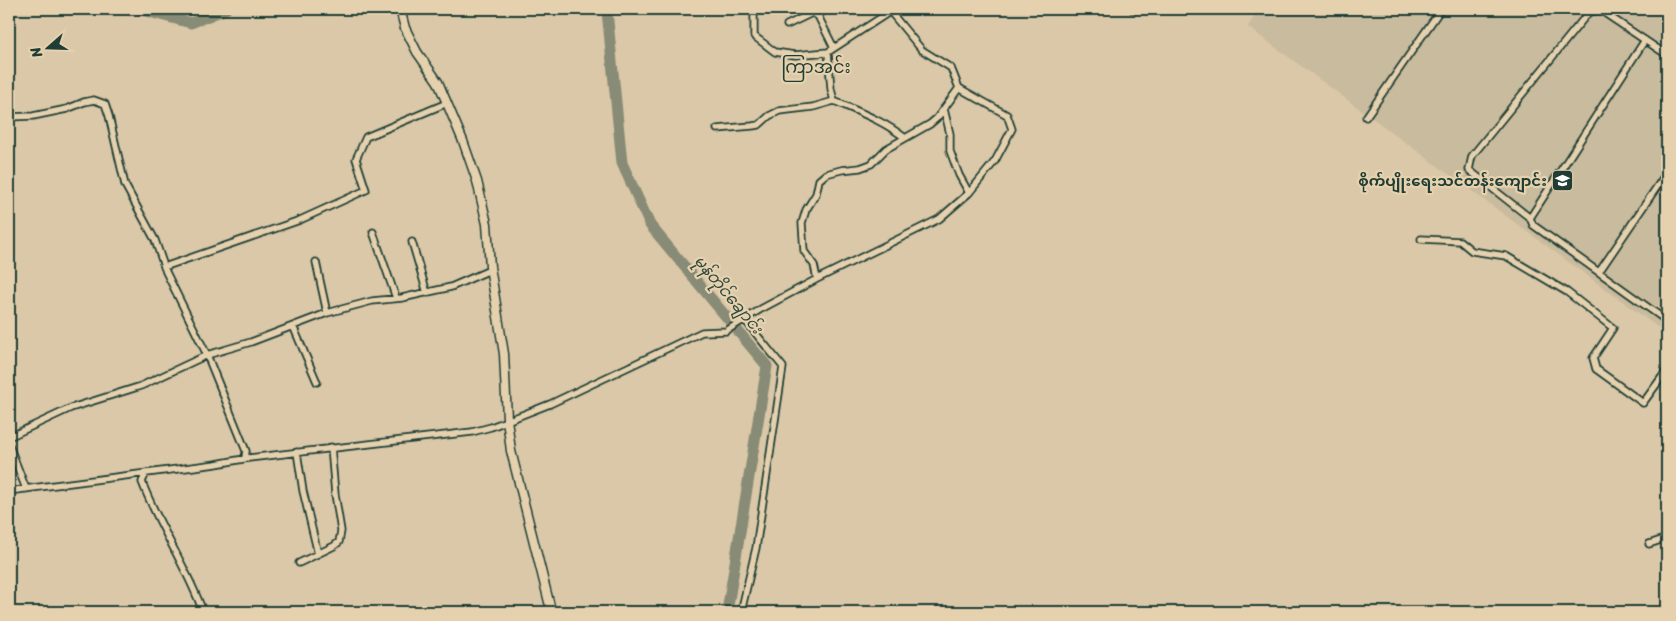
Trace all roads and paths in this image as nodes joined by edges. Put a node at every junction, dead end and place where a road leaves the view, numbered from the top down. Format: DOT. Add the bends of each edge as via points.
graph roads {
  1 [pos="400,9"];
  2 [pos="754,9"];
  3 [pos="825,9"];
  4 [pos="1132,9"];
  5 [pos="1146,9"];
  6 [pos="1441,9"];
  7 [pos="891,10"];
  8 [pos="1586,10"];
  9 [pos="818,16"];
  10 [pos="787,25"];
  11 [pos="1645,40"];
  12 [pos="834,48"];
  13 [pos="828,52"];
  14 [pos="1667,55"];
  15 [pos="959,88"];
  16 [pos="834,101"];
  17 [pos="447,103"];
  18 [pos="944,109"];
  19 [pos="9,117"];
  20 [pos="1366,118"];
  21 [pos="717,130"];
  22 [pos="905,138"];
  23 [pos="1667,172"];
  24 [pos="969,193"];
  25 [pos="1530,218"];
  26 [pos="373,232"];
  27 [pos="1421,239"];
  28 [pos="412,242"];
  29 [pos="316,262"];
  30 [pos="164,267"];
  31 [pos="490,270"];
  32 [pos="1599,272"];
  33 [pos="817,279"];
  34 [pos="427,293"];
  35 [pos="396,298"];
  36 [pos="327,313"];
  37 [pos="742,320"];
  38 [pos="1667,321"];
  39 [pos="293,326"];
  40 [pos="207,355"];
  41 [pos="1667,370"];
  42 [pos="316,382"];
  43 [pos="507,420"];
  44 [pos="9,437"];
  45 [pos="9,445"];
  46 [pos="331,448"];
  47 [pos="297,452"];
  48 [pos="245,458"];
  49 [pos="146,473"];
  50 [pos="26,489"];
  51 [pos="9,491"];
  52 [pos="1667,538"];
  53 [pos="1649,544"];
  54 [pos="318,554"];
  55 [pos="299,563"];
  56 [pos="203,612"];
  57 [pos="549,612"];
  58 [pos="742,612"];
  1 -- 17 [label="street" via="413,44 438,82"];
  2 -- 13 [label="street" via="754,36 775,52 795,55"];
  3 -- 9 [label="street"];
  4 -- 5 [label="street"];
  6 -- 20 [label="street"];
  7 -- 12 [label="street"];
  7 -- 15 [label="street" via="922,50 951,68"];
  8 -- 11 [label="street" via="1600,10"];
  8 -- 25 [label="street" via="1472,156 1469,170"];
  9 -- 10 [label="street" via="812,14"];
  9 -- 12 [label="street"];
  11 -- 14 [label="street"];
  11 -- 25 [label="street"];
  12 -- 13 [label="street"];
  13 -- 16 [label="street"];
  15 -- 18 [label="street"];
  15 -- 24 [label="street" via="1007,115 1012,129 995,161"];
  16 -- 21 [label="street" via="779,111 759,125"];
  16 -- 22 [label="street" via="878,120"];
  17 -- 30 [label="street" via="366,137 356,159 366,190 300,220"];
  17 -- 31 [label="street" via="477,181 487,224"];
  18 -- 22 [label="street" via="930,124"];
  18 -- 24 [label="street" via="950,151"];
  19 -- 30 [label="street" via="67,109 94,100 105,104 125,185 154,240"];
  22 -- 33 [label="street" via="886,149 871,164 826,174 820,180 802,223 804,251 814,265"];
  23 -- 32 [label="street"];
  24 -- 33 [label="street" via="939,219"];
  25 -- 32 [label="street" via="1533,225"];
  26 -- 35 [label="street"];
  27 -- 41 [label="street" via="1460,241 1472,250 1506,256 1567,292 1613,328 1592,358 1596,369 1643,403"];
  28 -- 34 [label="street"];
  29 -- 36 [label="street"];
  30 -- 40 [label="street"];
  31 -- 34 [label="street" via="451,287"];
  31 -- 43 [label="street" via="504,354"];
  32 -- 38 [label="street"];
  33 -- 37 [label="street"];
  34 -- 35 [label="street"];
  35 -- 36 [label="street"];
  36 -- 39 [label="street"];
  37 -- 43 [label="street" via="726,331 702,332 550,404"];
  37 -- 58 [label="street" via="783,367 756,548"];
  39 -- 40 [label="street"];
  39 -- 42 [label="street"];
  40 -- 44 [label="street" via="141,386 71,408"];
  40 -- 48 [label="street" via="246,451"];
  43 -- 46 [label="street" via="472,432"];
  43 -- 57 [label="street" via="511,451"];
  45 -- 50 [label="street"];
  46 -- 47 [label="street"];
  46 -- 54 [label="street" via="341,531 339,542"];
  47 -- 48 [label="street"];
  47 -- 54 [label="street"];
  48 -- 49 [label="street"];
  49 -- 50 [label="street"];
  49 -- 56 [label="street" via="142,482 146,493"];
  50 -- 51 [label="street"];
  52 -- 53 [label="street"];
  54 -- 55 [label="street"];
}
